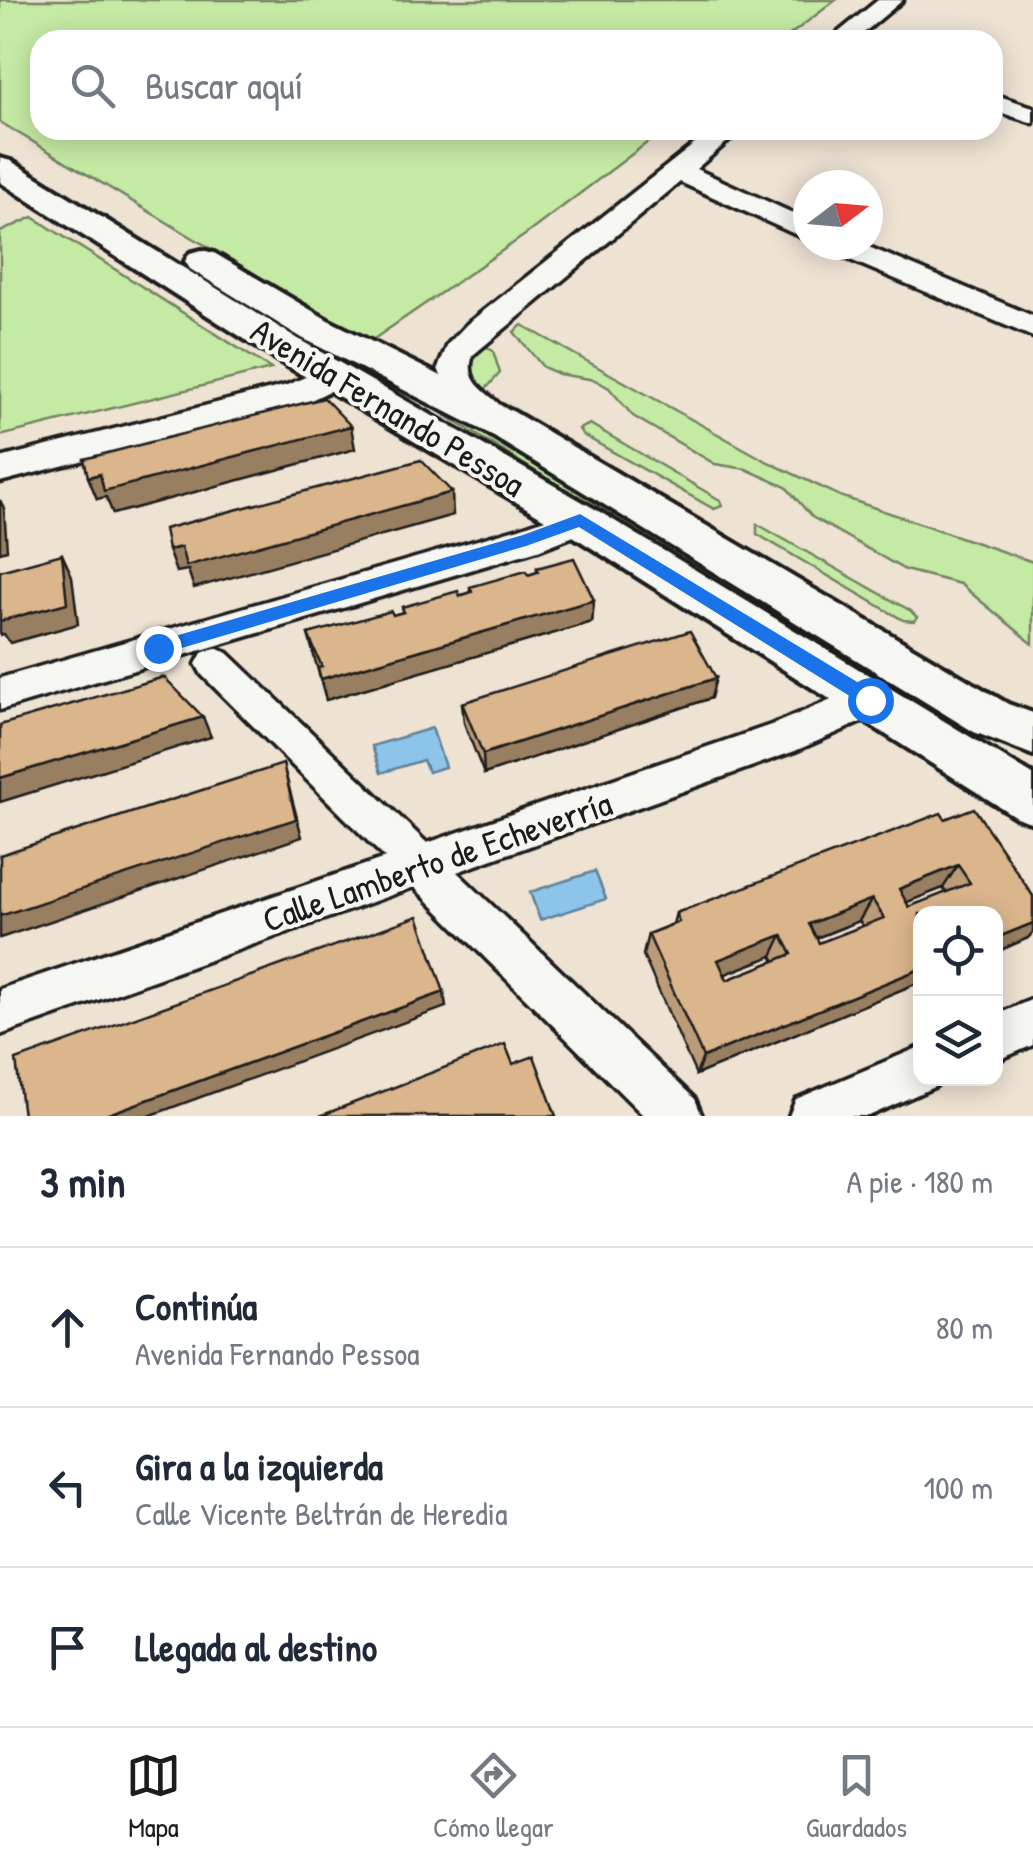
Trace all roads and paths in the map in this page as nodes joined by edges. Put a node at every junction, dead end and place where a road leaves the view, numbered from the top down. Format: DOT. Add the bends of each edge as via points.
graph roads {
  1 [pos="892,0"];
  2 [pos="854,30"];
  3 [pos="1003,105"];
  4 [pos="1033,116"];
  5 [pos="0,140"];
  6 [pos="716,140"];
  7 [pos="0,168"];
  8 [pos="679,171"];
  9 [pos="793,224"];
  10 [pos="874,260"];
  11 [pos="1033,327"];
  12 [pos="335,375"];
  13 [pos="500,422"];
  14 [pos="0,470"];
  15 [pos="580,520"];
  16 [pos="216,664"];
  17 [pos="0,694"];
  18 [pos="870,700"];
  19 [pos="1033,734"];
  20 [pos="1033,801"];
  21 [pos="422,868"];
  22 [pos="0,1012"];
  23 [pos="1033,1022"];
  24 [pos="1003,1035"];
  25 [pos="913,1073"];
  26 [pos="678,1116"];
  27 [pos="813,1116"];
  1 -- 2 [label="street"];
  3 -- 4 [label="street"];
  5 -- 13 [label="main road, Avenida Fernando Pessoa" via="315,329"];
  6 -- 8 [label="street"];
  7 -- 12 [label="main road, Avenida Fernando Pessoa"];
  8 -- 9 [label="street"];
  8 -- 13 [label="street" via="459,351 453,368 461,390"];
  10 -- 11 [label="street"];
  12 -- 14 [label="street" via="296,394"];
  12 -- 15 [label="main road, Avenida Fernando Pessoa"];
  13 -- 19 [label="main road, Avenida Fernando Pessoa" via="991,718"];
  15 -- 17 [label="street"];
  15 -- 18 [label="main road, Avenida Fernando Pessoa"];
  16 -- 21 [label="street"];
  18 -- 20 [label="main road, Avenida Fernando Pessoa"];
  18 -- 21 [label="street, Calle Lamberto de Echeverría" via="816,726"];
  21 -- 22 [label="street, Calle Lamberto de Echeverría"];
  21 -- 26 [label="street"];
  23 -- 24 [label="street"];
  25 -- 27 [label="street"];
}
